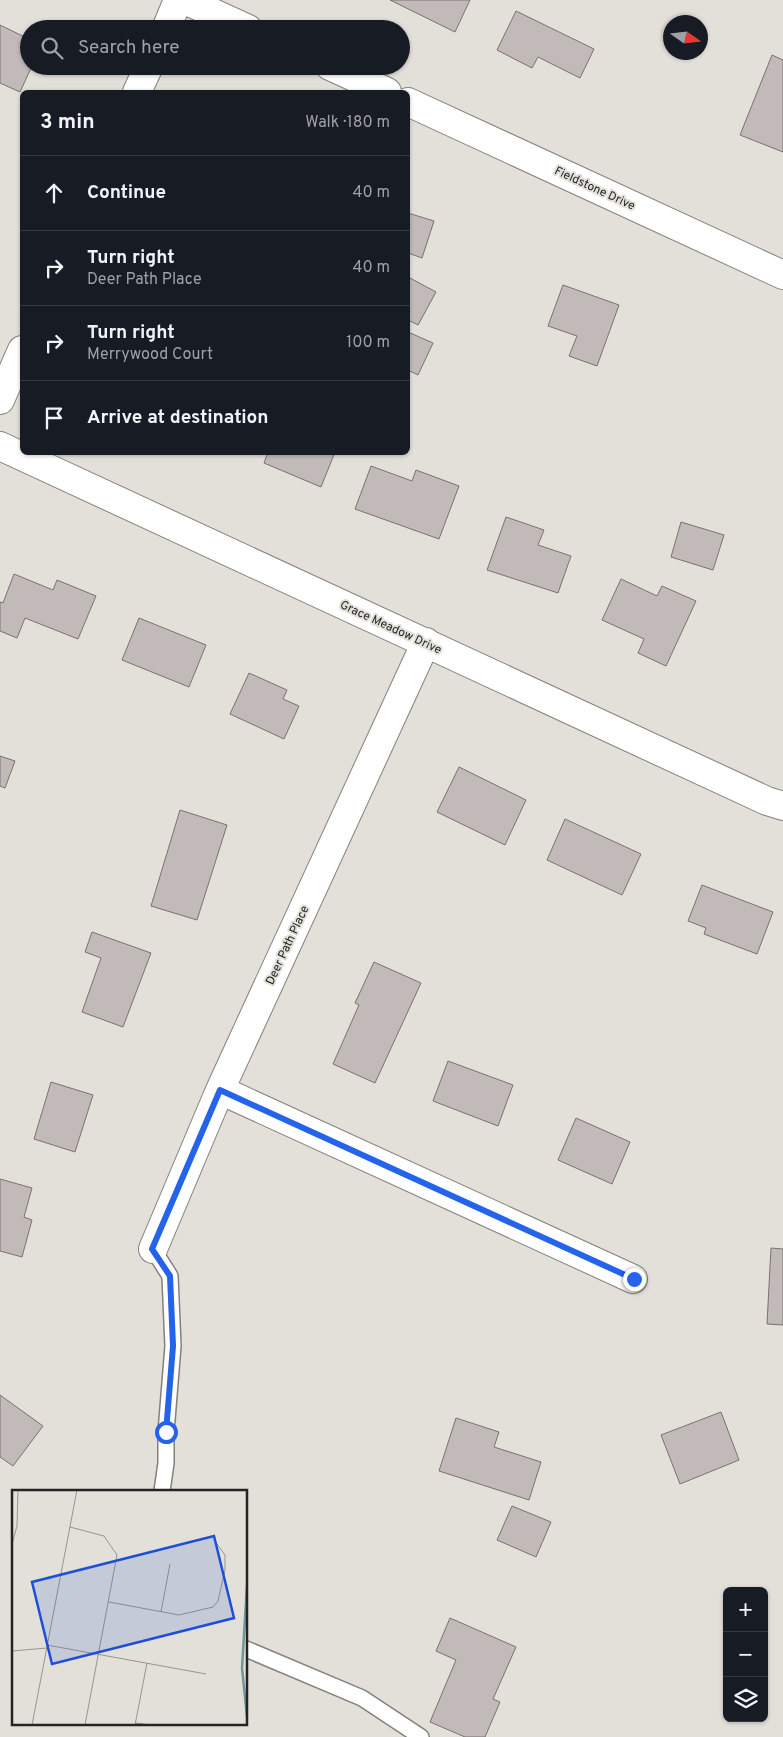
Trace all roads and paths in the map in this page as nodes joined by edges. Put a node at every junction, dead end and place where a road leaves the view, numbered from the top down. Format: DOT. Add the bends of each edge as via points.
graph roads {
  1 [pos="178,0"];
  2 [pos="186,0"];
  3 [pos="170,20"];
  4 [pos="229,20"];
  5 [pos="145,75"];
  6 [pos="350,75"];
  7 [pos="138,90"];
  8 [pos="383,90"];
  9 [pos="410,103"];
  10 [pos="783,275"];
  11 [pos="20,355"];
  12 [pos="0,400"];
  13 [pos="0,446"];
  14 [pos="426,642"];
  15 [pos="783,806"];
  16 [pos="220,1090"];
  17 [pos="152,1249"];
  18 [pos="634,1279"];
  19 [pos="162,1490"];
  20 [pos="248,1650"];
  21 [pos="421,1737"];
  1 -- 3 [label="street"];
  2 -- 4 [label="street"];
  5 -- 7 [label="street"];
  6 -- 8 [label="street"];
  9 -- 10 [label="street, Fieldstone Drive"];
  11 -- 12 [label="street"];
  13 -- 14 [label="street, Grace Meadow Drive"];
  14 -- 15 [label="street, Grace Meadow Drive"];
  14 -- 16 [label="street, Deer Path Place"];
  16 -- 17 [label="street, Deer Path Place"];
  16 -- 18 [label="street"];
  17 -- 19 [label="lane" via="170,1276 173,1346"];
  20 -- 21 [label="lane" via="362,1698"];
}
